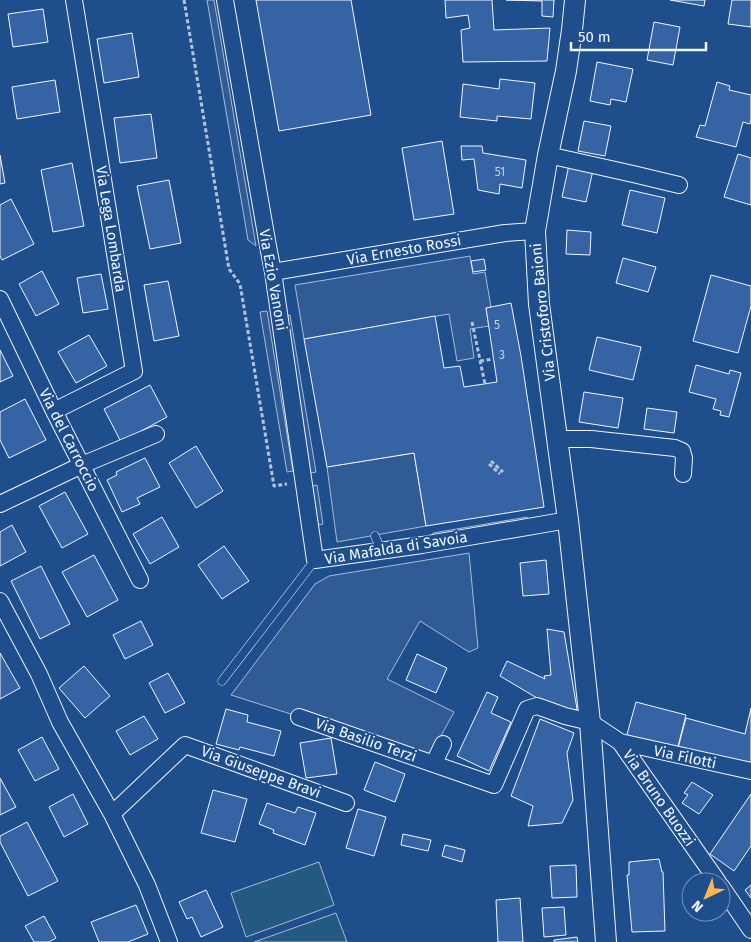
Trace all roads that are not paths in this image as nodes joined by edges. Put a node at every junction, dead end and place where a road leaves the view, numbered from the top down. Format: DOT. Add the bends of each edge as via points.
graph roads {
  1 [pos="74,0"];
  2 [pos="225,0"];
  3 [pos="575,0"];
  4 [pos="548,155"];
  5 [pos="679,185"];
  6 [pos="535,231"];
  7 [pos="273,272"];
  8 [pos="0,299"];
  9 [pos="54,411"];
  10 [pos="156,434"];
  11 [pos="557,439"];
  12 [pos="82,465"];
  13 [pos="683,474"];
  14 [pos="0,504"];
  15 [pos="568,520"];
  16 [pos="315,560"];
  17 [pos="140,580"];
  18 [pos="0,600"];
  19 [pos="222,681"];
  20 [pos="299,717"];
  21 [pos="590,722"];
  22 [pos="620,742"];
  23 [pos="443,744"];
  24 [pos="434,763"];
  25 [pos="751,771"];
  26 [pos="346,803"];
  27 [pos="112,814"];
  28 [pos="711,872"];
  29 [pos="731,901"];
  30 [pos="751,930"];
  31 [pos="169,942"];
  32 [pos="606,942"];
  1 -- 9 [label="street, Via Lega Lombarda" via="134,371"];
  2 -- 7 [label="street, Via Ezio Vanoni"];
  3 -- 4 [label="street, Via Cristoforo Baioni" via="566,71"];
  4 -- 5 [label="street"];
  4 -- 6 [label="street, Via Cristoforo Baioni"];
  6 -- 7 [label="street, Via Ernesto Rossi" via="505,233"];
  6 -- 11 [label="street, Via Cristoforo Baioni" via="539,304"];
  7 -- 16 [label="street, Via Ezio Vanoni"];
  8 -- 9 [label="street, Via del Carroccio"];
  9 -- 12 [label="street, Via del Carroccio"];
  10 -- 12 [label="street"];
  11 -- 13 [label="street" via="591,439 675,448 682,451"];
  11 -- 15 [label="street, Via Cristoforo Baioni"];
  12 -- 14 [label="street"];
  12 -- 17 [label="street, Via del Carroccio"];
  15 -- 16 [label="street, Via Mafalda di Savoia" via="422,545 378,543"];
  15 -- 21 [label="street, Via Cristoforo Baioni"];
  16 -- 19 [label="lane, Via Mafalda di Savoia"];
  18 -- 27 [label="street" via="60,722"];
  20 -- 24 [label="street, Via Basilio Terzi"];
  21 -- 22 [label="street, Via Bruno Buozzi"];
  21 -- 24 [label="street, Via Basilio Terzi" via="537,706 527,708 494,784"];
  21 -- 32 [label="street, Via Cristoforo Baioni"];
  22 -- 25 [label="street, Via Filotti"];
  22 -- 28 [label="street, Via Bruno Buozzi"];
  23 -- 24 [label="street, Via Basilio Terzi"];
  26 -- 27 [label="street, Via Giuseppe Bravi" via="185,745"];
  27 -- 31 [label="street" via="147,885"];
  29 -- 30 [label="street"];
}
